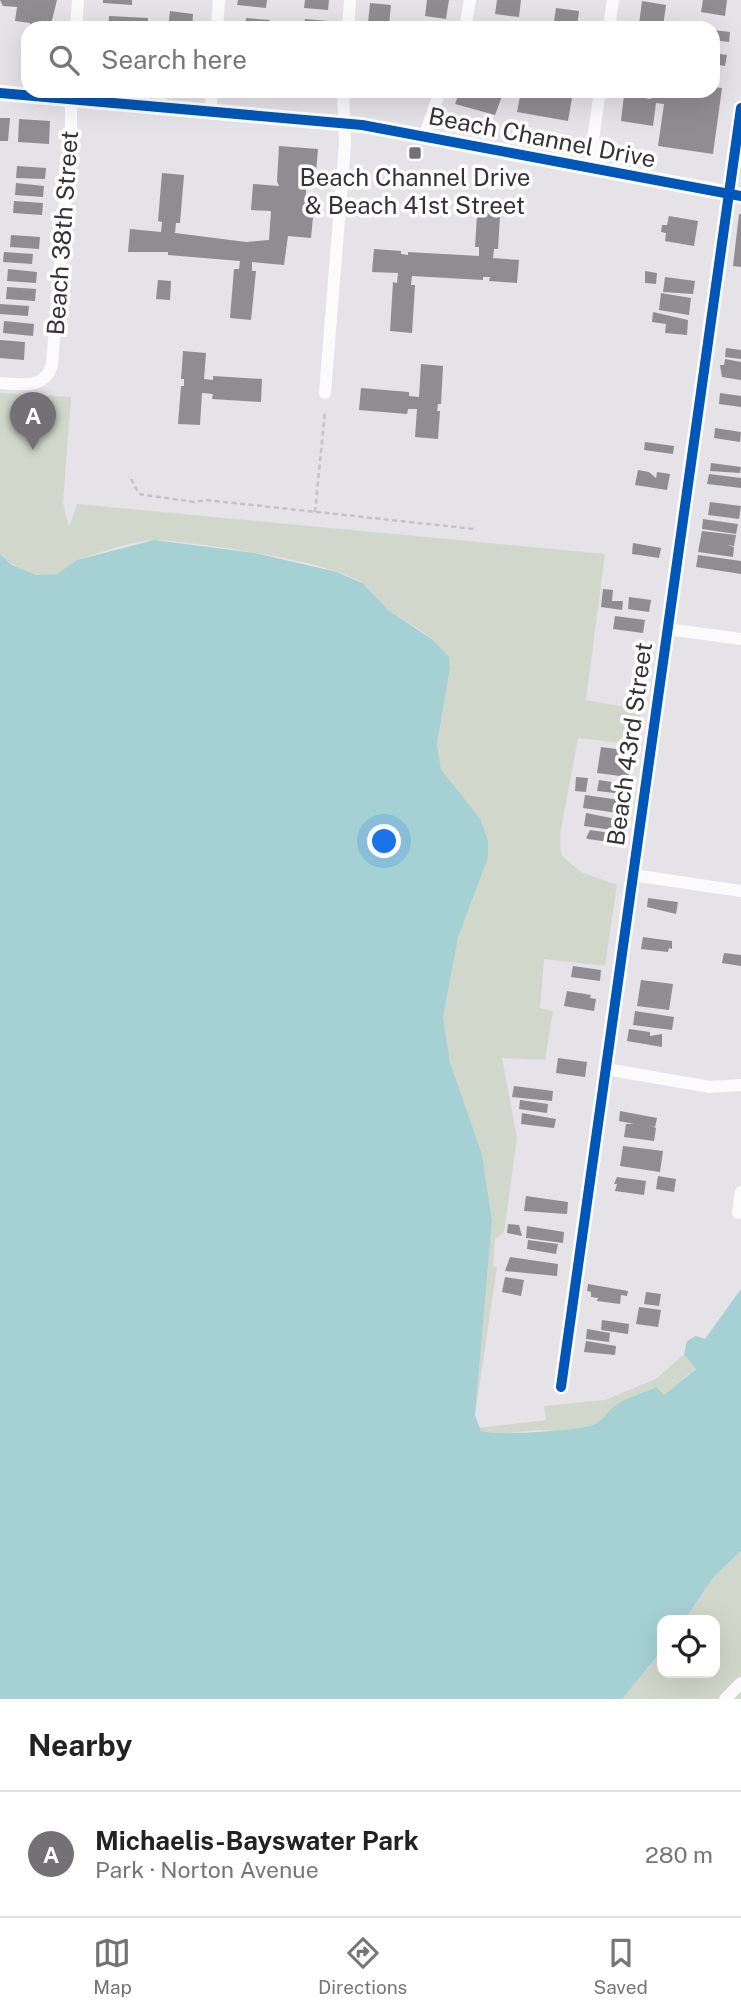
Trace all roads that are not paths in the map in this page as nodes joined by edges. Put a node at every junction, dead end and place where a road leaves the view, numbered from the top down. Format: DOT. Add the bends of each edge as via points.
graph roads {
  1 [pos="78,0"];
  2 [pos="219,0"];
  3 [pos="351,0"];
  4 [pos="470,0"];
  5 [pos="613,0"];
  6 [pos="76,21"];
  7 [pos="218,21"];
  8 [pos="349,21"];
  9 [pos="467,21"];
  10 [pos="610,21"];
  11 [pos="0,93"];
  12 [pos="21,94"];
  13 [pos="71,98"];
  14 [pos="131,98"];
  15 [pos="211,98"];
  16 [pos="343,98"];
  17 [pos="438,98"];
  18 [pos="599,98"];
  19 [pos="161,99"];
  20 [pos="741,108"];
  21 [pos="210,112"];
  22 [pos="344,122"];
  23 [pos="424,136"];
  24 [pos="589,168"];
  25 [pos="735,195"];
  26 [pos="0,383"];
  27 [pos="326,393"];
  28 [pos="667,629"];
  29 [pos="741,639"];
  30 [pos="633,875"];
  31 [pos="741,891"];
  32 [pos="606,1069"];
  33 [pos="741,1085"];
  34 [pos="741,1192"];
  35 [pos="737,1213"];
  36 [pos="561,1387"];
  37 [pos="741,1683"];
  38 [pos="725,1699"];
  1 -- 6 [label="street"];
  2 -- 7 [label="street"];
  3 -- 8 [label="street"];
  4 -- 9 [label="street"];
  5 -- 10 [label="street"];
  11 -- 12 [label="main road, Beach Channel Drive"];
  13 -- 26 [label="street, Beach 38th Street" via="53,360 49,374 34,384"];
  14 -- 19 [label="main road, Beach Channel Drive"];
  15 -- 21 [label="street"];
  16 -- 22 [label="street"];
  17 -- 23 [label="street"];
  18 -- 24 [label="street"];
  19 -- 21 [label="main road, Beach Channel Drive"];
  20 -- 25 [label="street, Beach 43rd Street"];
  21 -- 22 [label="main road, Beach Channel Drive"];
  22 -- 23 [label="main road, Beach Channel Drive"];
  22 -- 27 [label="street"];
  23 -- 24 [label="main road, Beach Channel Drive"];
  24 -- 25 [label="main road, Beach Channel Drive"];
  25 -- 28 [label="street, Beach 43rd Street"];
  28 -- 29 [label="street"];
  28 -- 30 [label="street, Beach 43rd Street"];
  30 -- 31 [label="street"];
  30 -- 32 [label="street, Beach 43rd Street"];
  32 -- 33 [label="street" via="710,1087"];
  32 -- 36 [label="street, Beach 43rd Street"];
  34 -- 35 [label="street"];
  37 -- 38 [label="street"];
}
